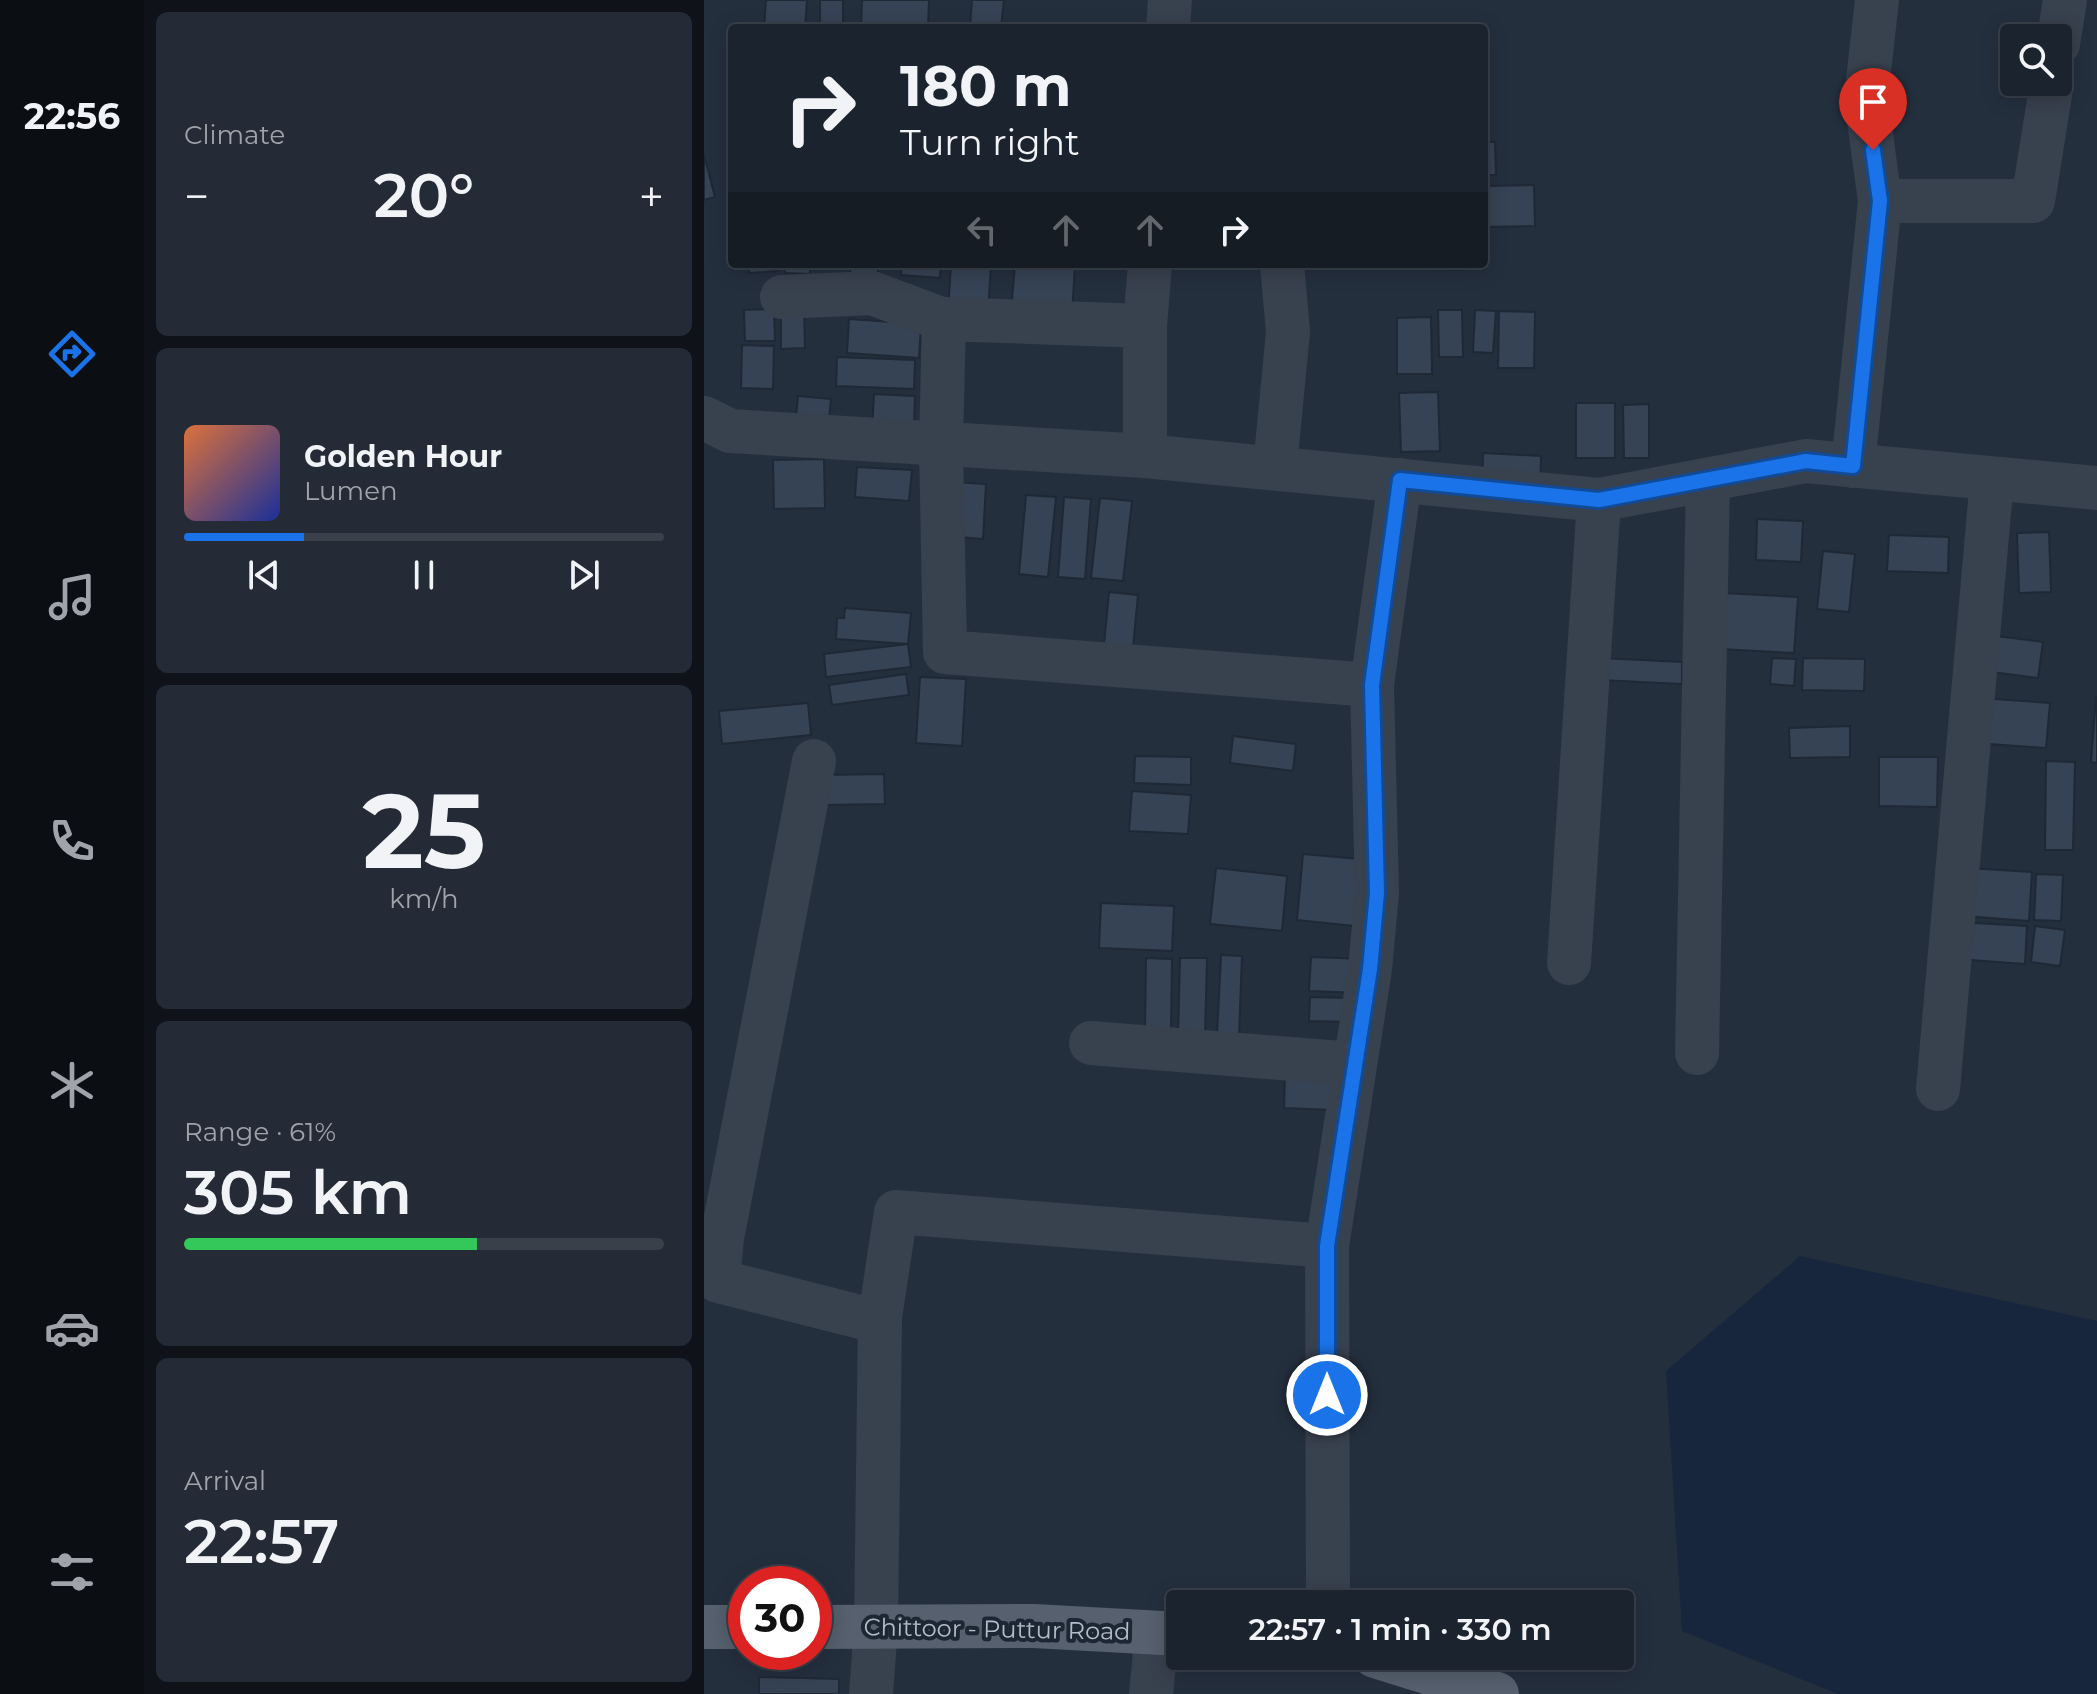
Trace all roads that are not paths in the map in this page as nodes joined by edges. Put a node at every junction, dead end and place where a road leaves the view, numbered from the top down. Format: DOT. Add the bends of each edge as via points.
graph roads {
  1 [pos="1170,0"];
  2 [pos="1877,0"];
  3 [pos="2065,0"];
  4 [pos="1168,24"];
  5 [pos="2061,24"];
  6 [pos="2050,96"];
  7 [pos="1880,201"];
  8 [pos="1150,268"];
  9 [pos="1282,268"];
  10 [pos="782,297"];
  11 [pos="944,320"];
  12 [pos="1145,326"];
  13 [pos="704,418"];
  14 [pos="941,445"];
  15 [pos="1145,456"];
  16 [pos="1853,466"];
  17 [pos="1275,467"];
  18 [pos="1992,479"];
  19 [pos="1400,480"];
  20 [pos="1708,480"];
  21 [pos="2097,488"];
  22 [pos="1599,500"];
  23 [pos="1372,685"];
  24 [pos="814,761"];
  25 [pos="1569,963"];
  26 [pos="1091,1043"];
  27 [pos="1697,1053"];
  28 [pos="1354,1064"];
  29 [pos="1938,1089"];
  30 [pos="1327,1246"];
  31 [pos="880,1322"];
  32 [pos="1328,1590"];
  33 [pos="876,1626"];
  34 [pos="704,1627"];
  35 [pos="728,1627"];
  36 [pos="832,1627"];
  37 [pos="1166,1634"];
  38 [pos="1166,1644"];
  39 [pos="1420,1670"];
  40 [pos="871,1694"];
  41 [pos="1151,1694"];
  42 [pos="1497,1694"];
  1 -- 4 [label="street"];
  2 -- 7 [label="street" via="1866,98"];
  3 -- 5 [label="street"];
  6 -- 7 [label="street" via="2033,201"];
  7 -- 16 [label="street"];
  8 -- 12 [label="street"];
  9 -- 17 [label="street" via="1288,332"];
  10 -- 11 [label="street" via="872,293"];
  11 -- 12 [label="street"];
  11 -- 14 [label="street"];
  12 -- 15 [label="street"];
  13 -- 14 [label="street" via="730,431"];
  14 -- 15 [label="street"];
  14 -- 23 [label="street" via="945,652"];
  15 -- 17 [label="street"];
  16 -- 18 [label="street"];
  16 -- 20 [label="street" via="1806,461"];
  17 -- 19 [label="street"];
  18 -- 21 [label="street"];
  18 -- 29 [label="street"];
  19 -- 22 [label="street"];
  19 -- 23 [label="street"];
  20 -- 22 [label="street"];
  20 -- 27 [label="street"];
  22 -- 25 [label="street"];
  23 -- 28 [label="street" via="1377,893"];
  24 -- 31 [label="street" via="718,1281"];
  26 -- 28 [label="street"];
  28 -- 30 [label="street"];
  30 -- 31 [label="street" via="896,1212"];
  30 -- 32 [label="street"];
  31 -- 33 [label="street"];
  33 -- 36 [label="main road, Chittoor - Puttur Road"];
  33 -- 37 [label="main road, Chittoor - Puttur Road" via="1034,1626"];
  33 -- 40 [label="street"];
  34 -- 35 [label="main road"];
  38 -- 41 [label="street"];
  39 -- 42 [label="main road"];
}
